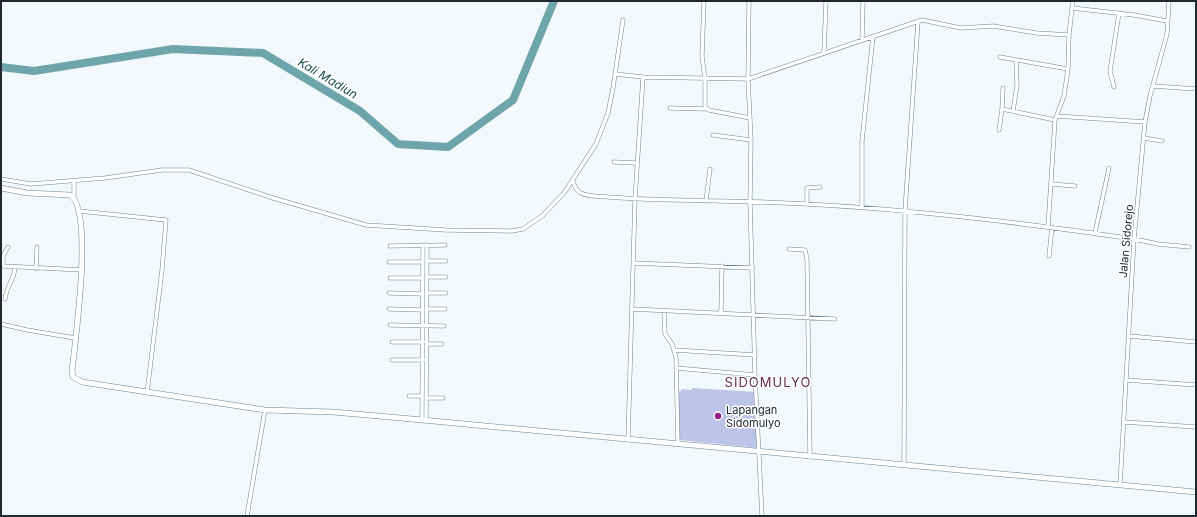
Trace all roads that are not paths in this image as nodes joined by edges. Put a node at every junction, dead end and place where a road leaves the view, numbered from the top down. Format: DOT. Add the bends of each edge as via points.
graph roads {
  1 [pos="704,1"];
  2 [pos="749,1"];
  3 [pos="826,1"];
  4 [pos="863,1"];
  5 [pos="1073,1"];
  6 [pos="1169,1"];
  7 [pos="1072,8"];
  8 [pos="1119,13"];
  9 [pos="623,20"];
  10 [pos="1167,20"];
  11 [pos="918,22"];
  12 [pos="1069,35"];
  13 [pos="873,36"];
  14 [pos="862,40"];
  15 [pos="824,52"];
  16 [pos="1000,57"];
  17 [pos="1016,61"];
  18 [pos="1068,69"];
  19 [pos="615,74"];
  20 [pos="643,77"];
  21 [pos="706,79"];
  22 [pos="748,79"];
  23 [pos="1153,86"];
  24 [pos="1114,87"];
  25 [pos="1003,88"];
  26 [pos="1196,89"];
  27 [pos="670,108"];
  28 [pos="706,109"];
  29 [pos="1002,109"];
  30 [pos="1013,112"];
  31 [pos="1057,116"];
  32 [pos="750,118"];
  33 [pos="1055,120"];
  34 [pos="1145,122"];
  35 [pos="1000,130"];
  36 [pos="713,136"];
  37 [pos="1144,138"];
  38 [pos="751,140"];
  39 [pos="1162,141"];
  40 [pos="614,162"];
  41 [pos="636,164"];
  42 [pos="1109,168"];
  43 [pos="710,169"];
  44 [pos="1,179"];
  45 [pos="74,181"];
  46 [pos="573,181"];
  47 [pos="1051,184"];
  48 [pos="1076,186"];
  49 [pos="820,187"];
  50 [pos="1,188"];
  51 [pos="74,198"];
  52 [pos="635,199"];
  53 [pos="706,201"];
  54 [pos="750,202"];
  55 [pos="807,204"];
  56 [pos="862,207"];
  57 [pos="905,210"];
  58 [pos="79,211"];
  59 [pos="1050,227"];
  60 [pos="1095,233"];
  61 [pos="1134,239"];
  62 [pos="446,245"];
  63 [pos="390,246"];
  64 [pos="425,246"];
  65 [pos="8,247"];
  66 [pos="37,247"];
  67 [pos="1189,247"];
  68 [pos="789,249"];
  69 [pos="1049,256"];
  70 [pos="446,261"];
  71 [pos="389,262"];
  72 [pos="425,262"];
  73 [pos="633,263"];
  74 [pos="722,266"];
  75 [pos="15,268"];
  76 [pos="753,268"];
  77 [pos="36,269"];
  78 [pos="82,270"];
  79 [pos="446,277"];
  80 [pos="390,278"];
  81 [pos="425,278"];
  82 [pos="389,293"];
  83 [pos="425,293"];
  84 [pos="446,293"];
  85 [pos="5,299"];
  86 [pos="389,309"];
  87 [pos="425,309"];
  88 [pos="446,309"];
  89 [pos="632,309"];
  90 [pos="664,311"];
  91 [pos="721,313"];
  92 [pos="754,315"];
  93 [pos="809,318"];
  94 [pos="835,319"];
  95 [pos="1,324"];
  96 [pos="390,325"];
  97 [pos="425,326"];
  98 [pos="444,326"];
  99 [pos="1129,336"];
  100 [pos="75,338"];
  101 [pos="392,342"];
  102 [pos="1196,342"];
  103 [pos="425,343"];
  104 [pos="442,344"];
  105 [pos="674,350"];
  106 [pos="755,355"];
  107 [pos="392,360"];
  108 [pos="423,360"];
  109 [pos="676,368"];
  110 [pos="755,375"];
  111 [pos="1126,380"];
  112 [pos="1196,385"];
  113 [pos="147,393"];
  114 [pos="409,396"];
  115 [pos="424,397"];
  116 [pos="443,398"];
  117 [pos="265,410"];
  118 [pos="424,420"];
  119 [pos="1125,422"];
  120 [pos="1196,427"];
  121 [pos="628,440"];
  122 [pos="678,444"];
  123 [pos="760,452"];
  124 [pos="810,457"];
  125 [pos="904,465"];
  126 [pos="1120,485"];
  127 [pos="1196,492"];
  128 [pos="247,516"];
  129 [pos="762,516"];
  1 -- 21 [label="street" via="702,56"];
  2 -- 22 [label="street"];
  3 -- 15 [label="street"];
  4 -- 14 [label="street"];
  5 -- 7 [label="street"];
  6 -- 10 [label="street, Jalan Sidorejo"];
  7 -- 8 [label="street"];
  7 -- 12 [label="street"];
  8 -- 10 [label="street"];
  8 -- 24 [label="street" via="1110,71"];
  9 -- 19 [label="street"];
  10 -- 23 [label="street, Jalan Sidorejo" via="1167,34"];
  11 -- 12 [label="street" via="928,20 961,28 993,26"];
  11 -- 13 [label="street"];
  11 -- 57 [label="street"];
  12 -- 18 [label="street"];
  13 -- 14 [label="street"];
  13 -- 56 [label="street" via="862,141"];
  14 -- 15 [label="street"];
  15 -- 22 [label="street"];
  16 -- 17 [label="street"];
  17 -- 18 [label="street"];
  17 -- 30 [label="street" via="1017,84"];
  18 -- 31 [label="street" via="1064,96"];
  19 -- 20 [label="street"];
  19 -- 46 [label="street" via="611,100 596,144"];
  20 -- 21 [label="street"];
  20 -- 41 [label="street"];
  21 -- 22 [label="street"];
  21 -- 28 [label="street"];
  22 -- 32 [label="street"];
  23 -- 26 [label="street"];
  23 -- 34 [label="street, Jalan Sidorejo"];
  25 -- 29 [label="street"];
  27 -- 28 [label="street"];
  28 -- 32 [label="street"];
  29 -- 30 [label="street"];
  29 -- 35 [label="street"];
  30 -- 33 [label="street"];
  31 -- 33 [label="street"];
  31 -- 34 [label="street"];
  32 -- 38 [label="street"];
  33 -- 47 [label="street"];
  34 -- 37 [label="street, Jalan Sidorejo"];
  36 -- 38 [label="street"];
  37 -- 39 [label="street"];
  37 -- 61 [label="street, Jalan Sidorejo"];
  38 -- 54 [label="street"];
  40 -- 41 [label="street"];
  41 -- 52 [label="street"];
  42 -- 60 [label="street"];
  43 -- 53 [label="street"];
  44 -- 45 [label="street" via="30,184"];
  45 -- 46 [label="street" via="162,170 189,170 366,226 512,231 523,229 542,216"];
  45 -- 51 [label="street"];
  46 -- 52 [label="street" via="581,194"];
  47 -- 48 [label="street"];
  47 -- 59 [label="street"];
  49 -- 55 [label="street" via="807,188"];
  50 -- 51 [label="main road" via="27,193 70,195"];
  51 -- 58 [label="main road"];
  52 -- 53 [label="street"];
  52 -- 73 [label="street"];
  53 -- 54 [label="street"];
  54 -- 55 [label="street"];
  54 -- 76 [label="street"];
  55 -- 56 [label="street"];
  56 -- 57 [label="street"];
  57 -- 59 [label="street"];
  57 -- 125 [label="street"];
  58 -- 78 [label="main road" via="83,245"];
  58 -- 113 [label="street" via="166,220"];
  59 -- 60 [label="street"];
  59 -- 69 [label="street"];
  60 -- 61 [label="street"];
  61 -- 67 [label="street"];
  61 -- 99 [label="street, Jalan Sidorejo"];
  62 -- 64 [label="street"];
  63 -- 64 [label="street"];
  64 -- 72 [label="street"];
  65 -- 75 [label="street" via="1,265"];
  66 -- 77 [label="street"];
  68 -- 93 [label="street" via="806,250"];
  70 -- 72 [label="street"];
  71 -- 72 [label="street"];
  72 -- 81 [label="street"];
  73 -- 74 [label="street"];
  73 -- 89 [label="street"];
  74 -- 76 [label="street"];
  74 -- 91 [label="street"];
  75 -- 77 [label="street"];
  75 -- 85 [label="street"];
  76 -- 92 [label="street"];
  77 -- 78 [label="street"];
  78 -- 100 [label="main road"];
  79 -- 81 [label="street"];
  80 -- 81 [label="street"];
  81 -- 83 [label="street"];
  82 -- 83 [label="street"];
  83 -- 84 [label="street"];
  83 -- 87 [label="street"];
  86 -- 87 [label="street"];
  87 -- 88 [label="street"];
  87 -- 97 [label="street"];
  89 -- 90 [label="street"];
  89 -- 121 [label="street"];
  90 -- 91 [label="street"];
  90 -- 105 [label="street" via="665,334"];
  91 -- 92 [label="street"];
  92 -- 93 [label="street"];
  92 -- 106 [label="street"];
  93 -- 94 [label="street"];
  93 -- 124 [label="street"];
  95 -- 100 [label="street"];
  96 -- 97 [label="street"];
  97 -- 98 [label="street"];
  97 -- 103 [label="street"];
  99 -- 102 [label="street"];
  99 -- 111 [label="street, Jalan Sidorejo"];
  100 -- 113 [label="main road" via="72,371 76,380"];
  101 -- 103 [label="street"];
  103 -- 104 [label="street"];
  103 -- 108 [label="street"];
  103 -- 115 [label="street"];
  105 -- 106 [label="street"];
  105 -- 109 [label="street"];
  106 -- 110 [label="street"];
  107 -- 108 [label="street"];
  108 -- 115 [label="street"];
  109 -- 110 [label="street"];
  109 -- 122 [label="street"];
  110 -- 123 [label="street"];
  111 -- 112 [label="street"];
  111 -- 119 [label="street, Jalan Sidorejo"];
  113 -- 117 [label="main road"];
  114 -- 115 [label="street"];
  115 -- 116 [label="street"];
  115 -- 118 [label="street"];
  117 -- 118 [label="main road" via="332,412"];
  117 -- 128 [label="street"];
  118 -- 121 [label="main road"];
  119 -- 120 [label="street"];
  119 -- 126 [label="street, Jalan Sidorejo"];
  121 -- 122 [label="main road"];
  122 -- 123 [label="main road"];
  123 -- 124 [label="main road"];
  123 -- 129 [label="street"];
  124 -- 125 [label="main road"];
  125 -- 126 [label="main road"];
  126 -- 127 [label="main road"];
}
